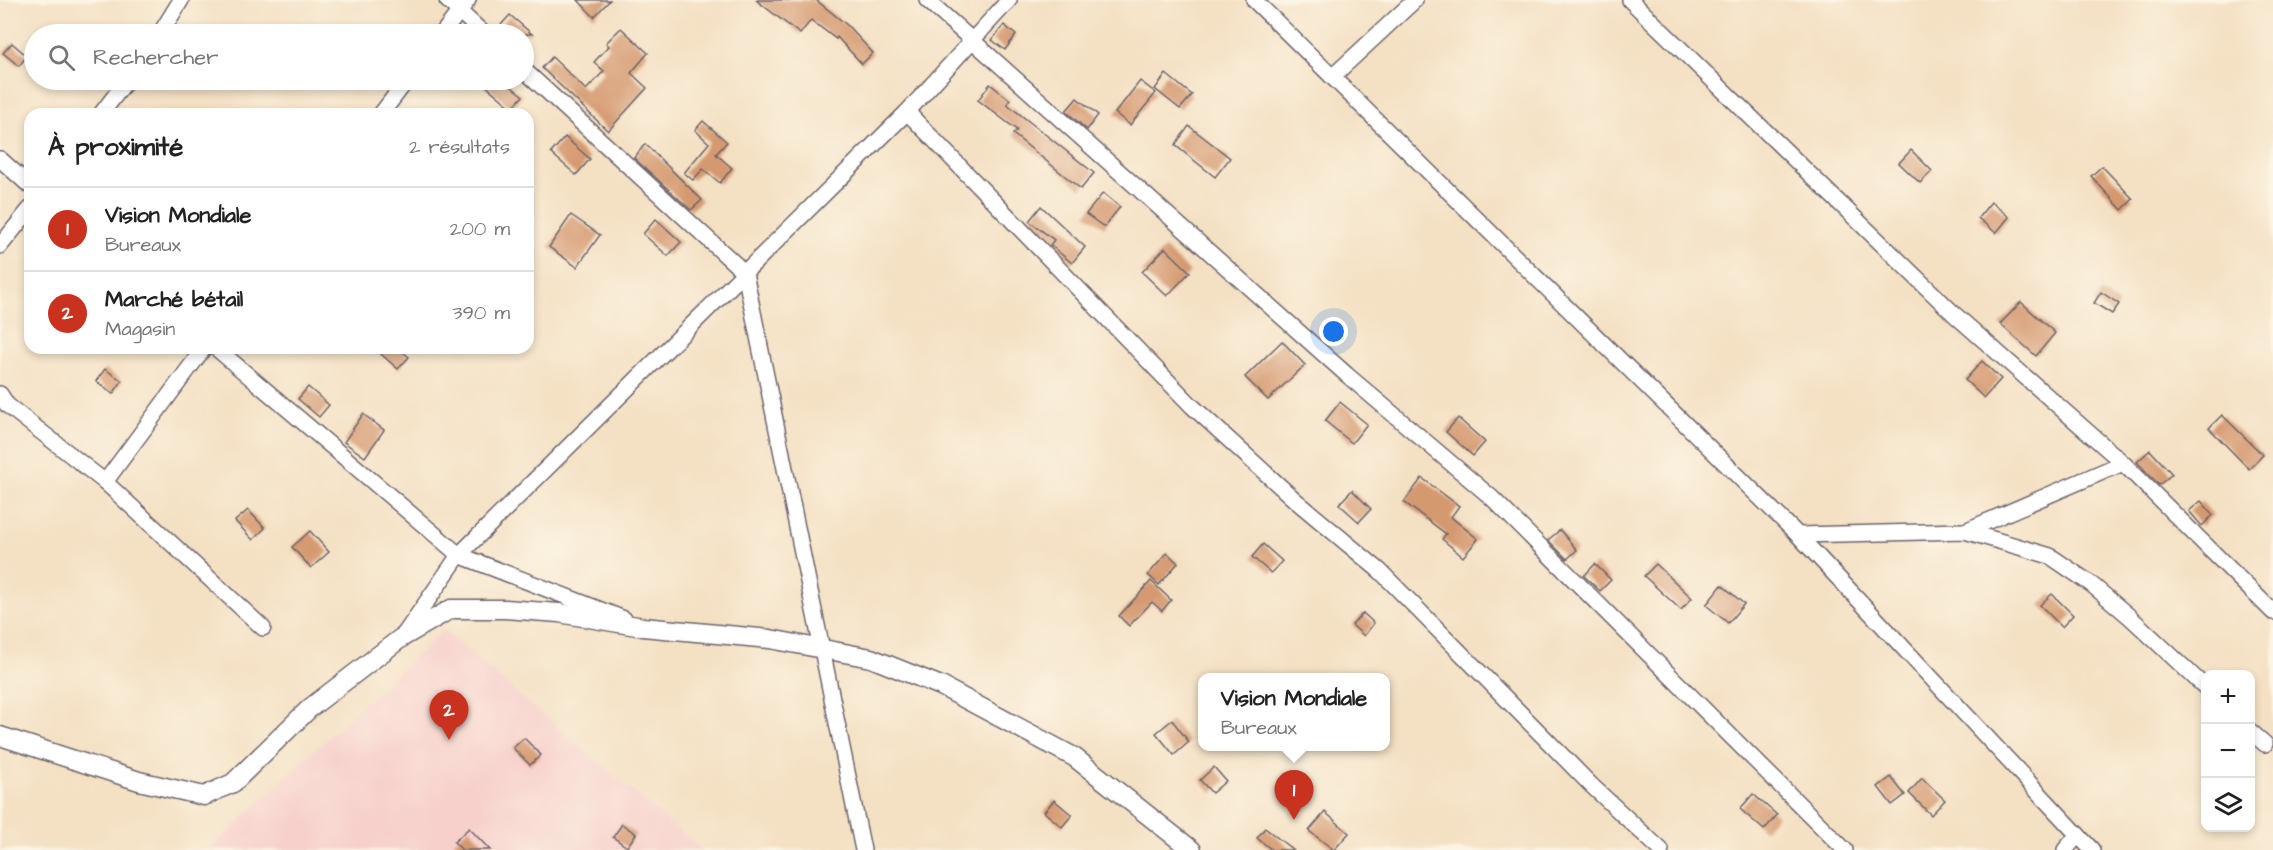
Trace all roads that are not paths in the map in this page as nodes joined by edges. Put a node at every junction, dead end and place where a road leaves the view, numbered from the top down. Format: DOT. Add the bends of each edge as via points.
graph roads {
  1 [pos="181,0"];
  2 [pos="447,0"];
  3 [pos="927,0"];
  4 [pos="1009,0"];
  5 [pos="1254,0"];
  6 [pos="1415,0"];
  7 [pos="1630,0"];
  8 [pos="464,6"];
  9 [pos="166,24"];
  10 [pos="450,24"];
  11 [pos="477,24"];
  12 [pos="970,41"];
  13 [pos="1332,77"];
  14 [pos="534,79"];
  15 [pos="119,90"];
  16 [pos="399,90"];
  17 [pos="106,108"];
  18 [pos="386,108"];
  19 [pos="907,112"];
  20 [pos="0,159"];
  21 [pos="24,181"];
  22 [pos="24,216"];
  23 [pos="0,246"];
  24 [pos="745,273"];
  25 [pos="200,354"];
  26 [pos="223,354"];
  27 [pos="0,394"];
  28 [pos="2123,463"];
  29 [pos="105,482"];
  30 [pos="1965,531"];
  31 [pos="1798,535"];
  32 [pos="459,555"];
  33 [pos="2273,612"];
  34 [pos="643,627"];
  35 [pos="263,628"];
  36 [pos="401,639"];
  37 [pos="822,648"];
  38 [pos="2201,684"];
  39 [pos="2255,735"];
  40 [pos="0,736"];
  41 [pos="2265,744"];
  42 [pos="2078,835"];
  43 [pos="863,850"];
  44 [pos="1192,850"];
  45 [pos="1661,850"];
  46 [pos="1845,850"];
  47 [pos="2065,850"];
  48 [pos="2092,850"];
  1 -- 9 [label="street"];
  2 -- 8 [label="street"];
  3 -- 12 [label="street"];
  4 -- 12 [label="street"];
  5 -- 13 [label="street"];
  6 -- 13 [label="street"];
  7 -- 28 [label="street" via="1954,314"];
  8 -- 10 [label="street"];
  8 -- 11 [label="street"];
  12 -- 19 [label="street"];
  12 -- 46 [label="street" via="1492,498"];
  13 -- 31 [label="street"];
  14 -- 24 [label="street"];
  15 -- 17 [label="street"];
  16 -- 18 [label="street"];
  19 -- 24 [label="street"];
  19 -- 45 [label="street" via="1192,406 1380,571 1592,786"];
  20 -- 21 [label="street"];
  22 -- 23 [label="street"];
  24 -- 32 [label="street"];
  24 -- 37 [label="street"];
  25 -- 29 [label="street"];
  26 -- 32 [label="street"];
  27 -- 29 [label="street" via="7,405"];
  28 -- 30 [label="street"];
  28 -- 33 [label="street"];
  29 -- 35 [label="street"];
  30 -- 31 [label="street"];
  30 -- 38 [label="street" via="2050,556 2130,617"];
  31 -- 42 [label="street"];
  32 -- 34 [label="street"];
  32 -- 36 [label="street"];
  34 -- 36 [label="street" via="560,613 451,609"];
  34 -- 37 [label="street"];
  36 -- 40 [label="street" via="310,708 233,783 204,796 139,781"];
  37 -- 43 [label="street"];
  37 -- 44 [label="street" via="871,658 941,686 1074,757"];
  39 -- 41 [label="street"];
  42 -- 47 [label="street"];
  42 -- 48 [label="street"];
}
